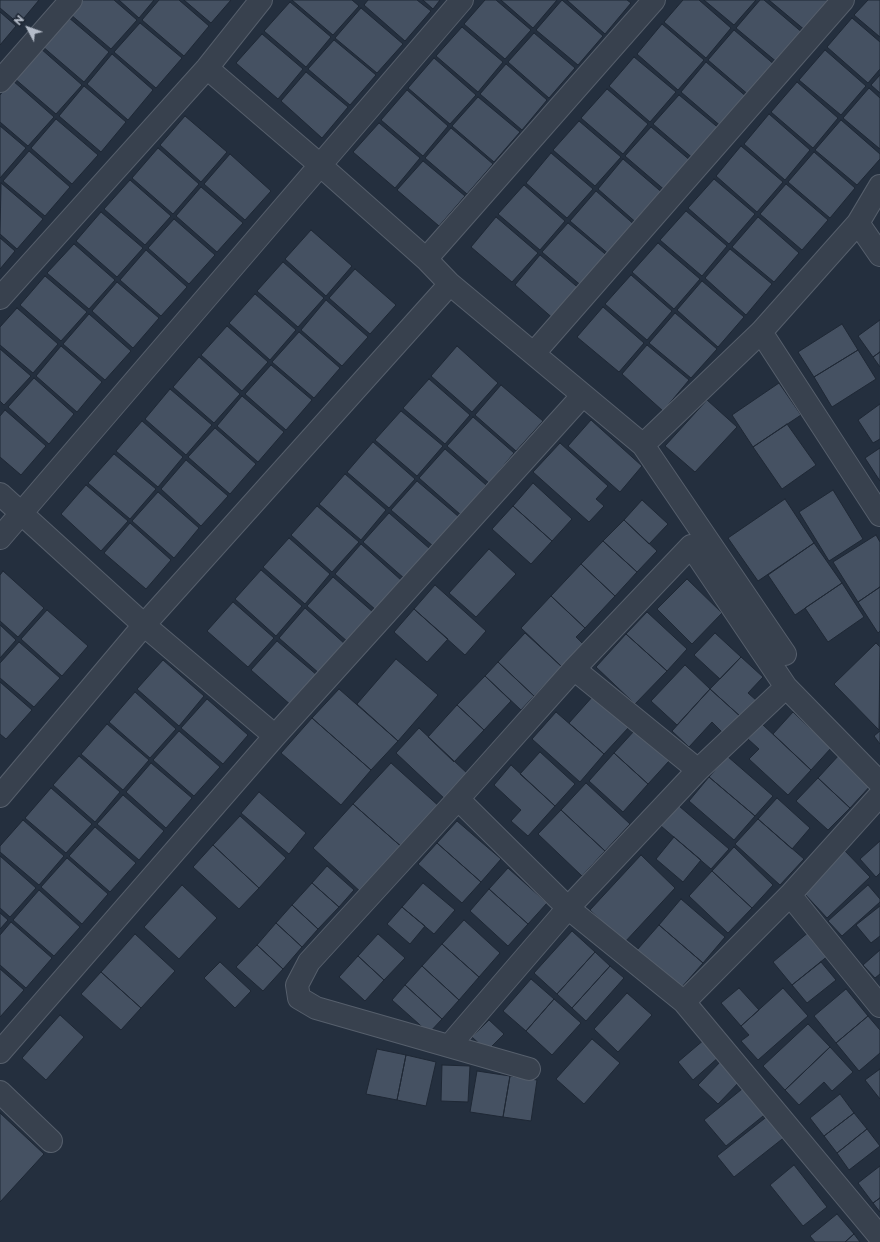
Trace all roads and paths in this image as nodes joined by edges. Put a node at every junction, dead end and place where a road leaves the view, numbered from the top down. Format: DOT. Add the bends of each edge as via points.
graph roads {
  1 [pos="71,0"];
  2 [pos="260,0"];
  3 [pos="462,0"];
  4 [pos="654,0"];
  5 [pos="843,0"];
  6 [pos="207,68"];
  7 [pos="0,81"];
  8 [pos="320,165"];
  9 [pos="880,186"];
  10 [pos="858,223"];
  11 [pos="880,255"];
  12 [pos="426,259"];
  13 [pos="450,284"];
  14 [pos="0,298"];
  15 [pos="760,332"];
  16 [pos="534,352"];
  17 [pos="583,395"];
  18 [pos="643,445"];
  19 [pos="0,494"];
  20 [pos="21,514"];
  21 [pos="880,515"];
  22 [pos="0,538"];
  23 [pos="698,542"];
  24 [pos="144,625"];
  25 [pos="785,654"];
  26 [pos="574,669"];
  27 [pos="786,687"];
  28 [pos="275,736"];
  29 [pos="698,770"];
  30 [pos="880,783"];
  31 [pos="880,795"];
  32 [pos="0,796"];
  33 [pos="458,799"];
  34 [pos="790,895"];
  35 [pos="568,908"];
  36 [pos="684,1002"];
  37 [pos="880,1006"];
  38 [pos="450,1045"];
  39 [pos="0,1052"];
  40 [pos="529,1069"];
  41 [pos="0,1092"];
  42 [pos="51,1141"];
  43 [pos="880,1237"];
  1 -- 7 [label="street"];
  2 -- 6 [label="street"];
  3 -- 8 [label="street"];
  4 -- 12 [label="street"];
  5 -- 16 [label="street"];
  6 -- 8 [label="street"];
  6 -- 14 [label="street"];
  8 -- 12 [label="street"];
  8 -- 20 [label="street"];
  9 -- 10 [label="street"];
  10 -- 11 [label="street"];
  10 -- 15 [label="street"];
  12 -- 13 [label="street"];
  13 -- 16 [label="street"];
  13 -- 24 [label="street"];
  15 -- 18 [label="street"];
  15 -- 21 [label="street"];
  16 -- 17 [label="street"];
  17 -- 18 [label="street"];
  17 -- 28 [label="street"];
  18 -- 23 [label="street"];
  19 -- 20 [label="street"];
  20 -- 22 [label="street"];
  20 -- 24 [label="street"];
  23 -- 25 [label="street"];
  23 -- 26 [label="street"];
  23 -- 27 [label="street"];
  24 -- 28 [label="street"];
  24 -- 32 [label="street"];
  26 -- 29 [label="street"];
  26 -- 33 [label="street"];
  27 -- 29 [label="street"];
  27 -- 30 [label="street"];
  28 -- 39 [label="street"];
  29 -- 35 [label="street"];
  31 -- 34 [label="street"];
  33 -- 35 [label="street"];
  33 -- 38 [label="street" via="309,962 296,985 299,998 316,1008"];
  34 -- 36 [label="street"];
  34 -- 37 [label="street"];
  35 -- 36 [label="street"];
  35 -- 38 [label="street"];
  36 -- 43 [label="street"];
  38 -- 40 [label="street"];
  41 -- 42 [label="street"];
}
